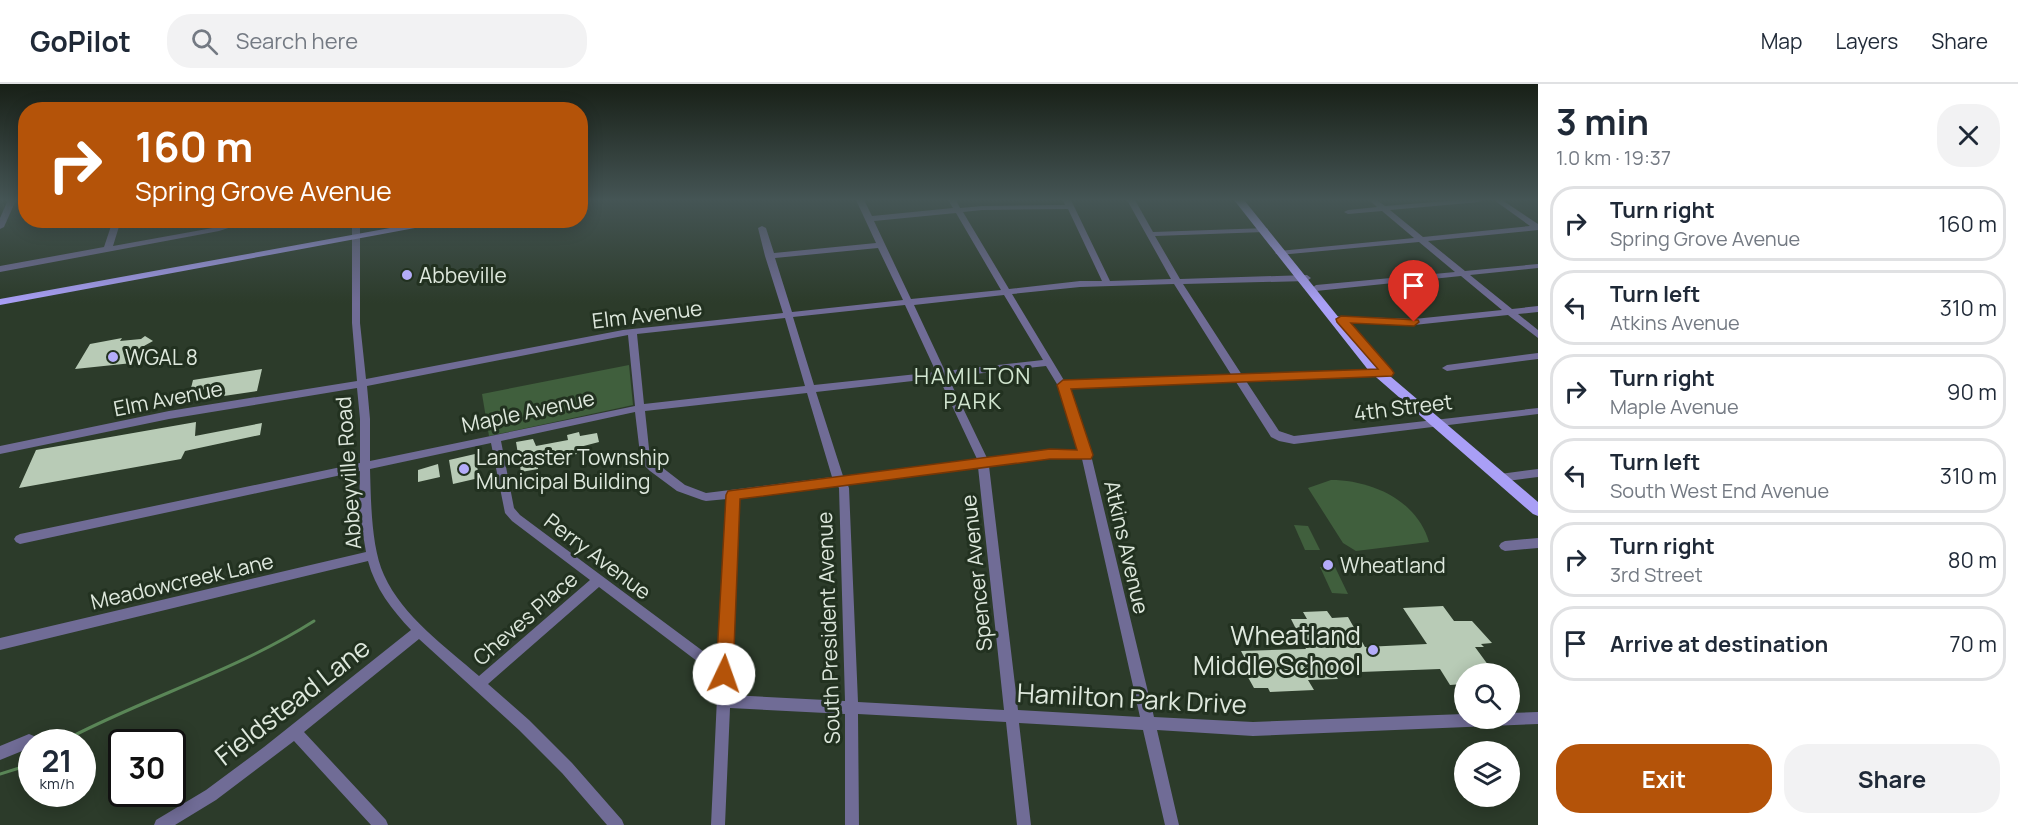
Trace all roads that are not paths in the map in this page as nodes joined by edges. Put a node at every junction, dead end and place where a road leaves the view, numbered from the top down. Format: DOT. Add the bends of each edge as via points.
graph roads {
  1 [pos="1150,234"];
  2 [pos="112,235"];
  3 [pos="186,235"];
  4 [pos="370,235"];
  5 [pos="764,235"];
  6 [pos="876,235"];
  7 [pos="973,235"];
  8 [pos="1084,235"];
  9 [pos="1271,235"];
  10 [pos="1415,235"];
  11 [pos="1474,235"];
  12 [pos="356,237"];
  13 [pos="1422,240"];
  14 [pos="881,245"];
  15 [pos="108,249"];
  16 [pos="1283,253"];
  17 [pos="770,256"];
  18 [pos="1538,266"];
  19 [pos="0,269"];
  20 [pos="1463,273"];
  21 [pos="1303,278"];
  22 [pos="1176,281"];
  23 [pos="1107,283"];
  24 [pos="1316,288"];
  25 [pos="1008,292"];
  26 [pos="0,302"];
  27 [pos="908,304"];
  28 [pos="1538,309"];
  29 [pos="1510,312"];
  30 [pos="788,316"];
  31 [pos="1337,319"];
  32 [pos="632,332"];
  33 [pos="1538,335"];
  34 [pos="1538,356"];
  35 [pos="1050,362"];
  36 [pos="1447,368"];
  37 [pos="941,374"];
  38 [pos="1384,374"];
  39 [pos="1239,380"];
  40 [pos="361,384"];
  41 [pos="1063,385"];
  42 [pos="810,388"];
  43 [pos="640,408"];
  44 [pos="1538,411"];
  45 [pos="1441,422"];
  46 [pos="495,438"];
  47 [pos="0,450"];
  48 [pos="1086,455"];
  49 [pos="983,461"];
  50 [pos="365,465"];
  51 [pos="1538,473"];
  52 [pos="1504,477"];
  53 [pos="841,481"];
  54 [pos="733,495"];
  55 [pos="1538,502"];
  56 [pos="1538,510"];
  57 [pos="20,539"];
  58 [pos="1538,543"];
  59 [pos="1505,546"];
  60 [pos="372,555"];
  61 [pos="598,580"];
  62 [pos="419,631"];
  63 [pos="0,644"];
  64 [pos="724,674"];
  65 [pos="478,685"];
  66 [pos="723,701"];
  67 [pos="851,707"];
  68 [pos="1011,716"];
  69 [pos="1538,718"];
  70 [pos="1149,724"];
  71 [pos="295,732"];
  72 [pos="18,746"];
  73 [pos="0,753"];
  74 [pos="161,825"];
  75 [pos="381,825"];
  76 [pos="617,825"];
  77 [pos="718,825"];
  78 [pos="852,825"];
  79 [pos="1024,825"];
  80 [pos="1172,825"];
  1 -- 22 [label="street"];
  2 -- 15 [label="street"];
  3 -- 15 [label="street"];
  4 -- 12 [label="main road"];
  5 -- 17 [label="street, South President Avenue"];
  6 -- 14 [label="street, Spencer Avenue"];
  7 -- 25 [label="street, Atkins Avenue"];
  8 -- 23 [label="street"];
  9 -- 16 [label="main road"];
  10 -- 13 [label="street"];
  11 -- 13 [label="street"];
  12 -- 26 [label="main road"];
  12 -- 40 [label="street, Abbeyville Road"];
  13 -- 16 [label="street"];
  13 -- 20 [label="street"];
  14 -- 17 [label="street"];
  14 -- 27 [label="street, Spencer Avenue"];
  15 -- 19 [label="street"];
  16 -- 21 [label="main road"];
  17 -- 30 [label="street, South President Avenue"];
  18 -- 20 [label="street"];
  20 -- 24 [label="street"];
  20 -- 29 [label="street"];
  21 -- 22 [label="street, Elm Avenue"];
  21 -- 24 [label="main road"];
  21 -- 31 [label="main road"];
  22 -- 23 [label="street, Elm Avenue"];
  22 -- 39 [label="street"];
  23 -- 25 [label="street, Elm Avenue"];
  24 -- 31 [label="main road"];
  25 -- 27 [label="street, Elm Avenue"];
  25 -- 35 [label="street, Atkins Avenue"];
  27 -- 30 [label="street, Elm Avenue"];
  27 -- 37 [label="street, Spencer Avenue"];
  28 -- 29 [label="street"];
  29 -- 31 [label="street" via="1414,322"];
  29 -- 33 [label="street"];
  30 -- 32 [label="street, Elm Avenue"];
  30 -- 42 [label="street, South President Avenue"];
  31 -- 38 [label="main road"];
  32 -- 40 [label="street, Elm Avenue"];
  32 -- 43 [label="street"];
  34 -- 36 [label="street"];
  35 -- 37 [label="street, Maple Avenue"];
  35 -- 41 [label="street, Atkins Avenue"];
  37 -- 42 [label="street, Maple Avenue"];
  37 -- 49 [label="street, Spencer Avenue"];
  38 -- 39 [label="street"];
  38 -- 45 [label="main road"];
  39 -- 41 [label="street"];
  39 -- 45 [label="street, 4th Street" via="1275,434 1283,438 1294,440"];
  40 -- 47 [label="street, Elm Avenue" via="187,412"];
  40 -- 50 [label="street, Abbeyville Road"];
  41 -- 48 [label="street, Atkins Avenue"];
  42 -- 43 [label="street, Maple Avenue"];
  42 -- 53 [label="street, South President Avenue"];
  43 -- 46 [label="street, Maple Avenue"];
  43 -- 54 [label="street" via="642,449 647,463 693,494"];
  44 -- 45 [label="street, 4th Street"];
  45 -- 52 [label="main road"];
  46 -- 50 [label="street, Maple Avenue"];
  46 -- 61 [label="street, Perry Avenue" via="508,510"];
  48 -- 49 [label="street" via="1060,453"];
  48 -- 70 [label="street, Atkins Avenue"];
  49 -- 53 [label="street"];
  49 -- 68 [label="street, Spencer Avenue"];
  50 -- 57 [label="street, Maple Avenue"];
  50 -- 60 [label="street, Abbeyville Road" via="365,511"];
  51 -- 52 [label="street"];
  52 -- 55 [label="main road"];
  52 -- 56 [label="main road"];
  53 -- 54 [label="street"];
  53 -- 67 [label="street, South President Avenue" via="848,565"];
  54 -- 64 [label="street"];
  58 -- 59 [label="street"];
  60 -- 62 [label="street, Abbeyville Road" via="387,592"];
  60 -- 63 [label="street, Meadowcreek Lane"];
  61 -- 64 [label="street, Perry Avenue"];
  61 -- 65 [label="street, Cheves Place"];
  62 -- 65 [label="street, Abbeyville Road"];
  62 -- 71 [label="street, Fieldstead Lane"];
  64 -- 66 [label="street"];
  65 -- 76 [label="street, Abbeyville Road" via="567,768"];
  66 -- 67 [label="street, Hamilton Park Drive"];
  66 -- 77 [label="street"];
  67 -- 68 [label="street, Hamilton Park Drive"];
  67 -- 78 [label="street, South President Avenue"];
  68 -- 70 [label="street, Hamilton Park Drive"];
  68 -- 79 [label="street, Spencer Avenue"];
  69 -- 70 [label="street, Hamilton Park Drive" via="1253,729"];
  70 -- 80 [label="street, Atkins Avenue"];
  71 -- 74 [label="street, Fieldstead Lane" via="211,795"];
  71 -- 75 [label="street"];
  72 -- 73 [label="street"];
}
